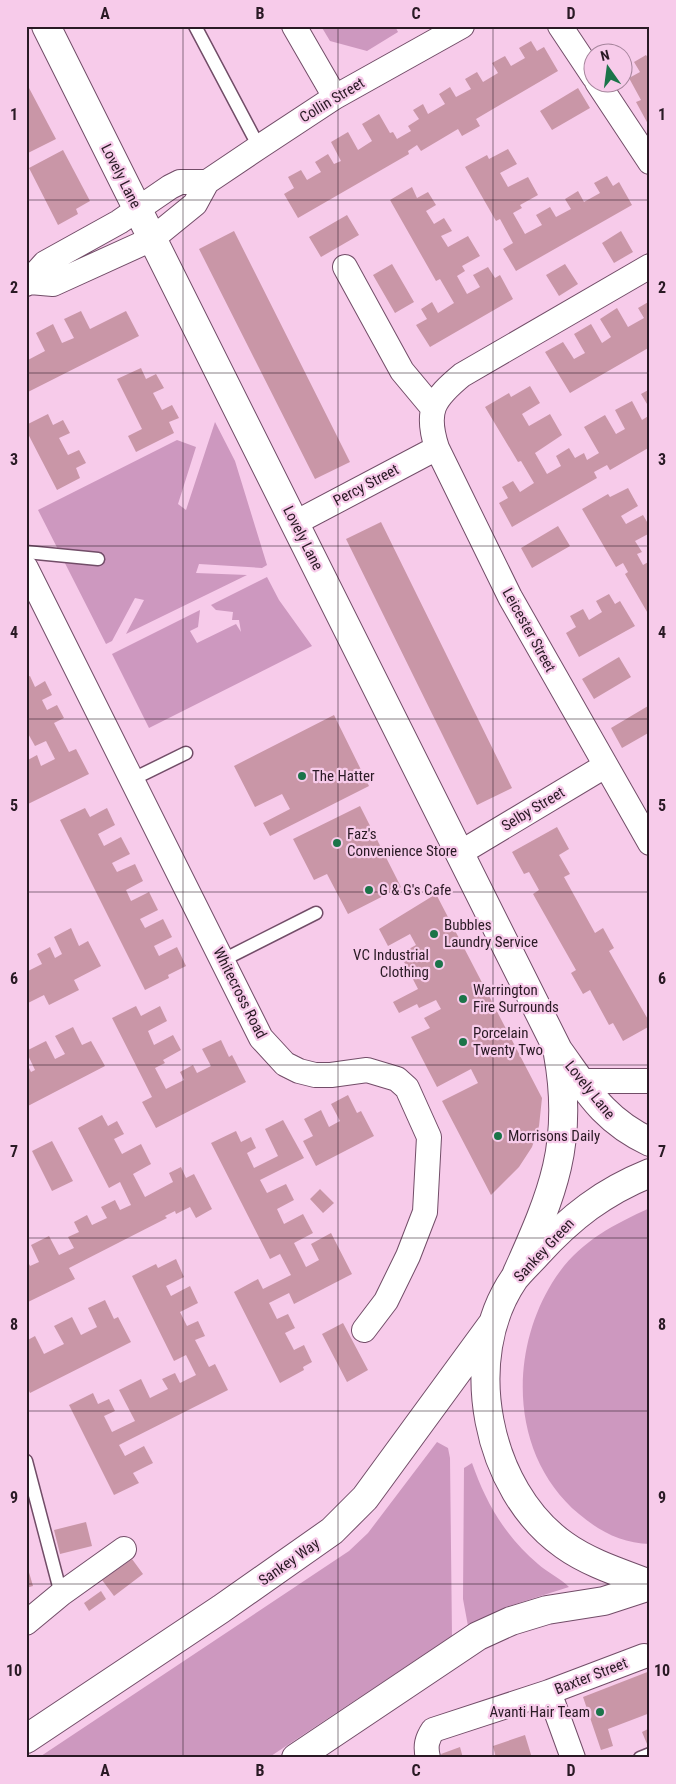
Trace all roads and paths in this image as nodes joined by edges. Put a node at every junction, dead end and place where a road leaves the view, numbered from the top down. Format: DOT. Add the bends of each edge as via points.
graph roads {
  1 [pos="46,26"];
  2 [pos="195,26"];
  3 [pos="294,26"];
  4 [pos="560,26"];
  5 [pos="455,28"];
  6 [pos="584,62"];
  7 [pos="604,92"];
  8 [pos="335,98"];
  9 [pos="259,147"];
  10 [pos="650,162"];
  11 [pos="208,182"];
  12 [pos="138,210"];
  13 [pos="152,240"];
  14 [pos="650,266"];
  15 [pos="345,267"];
  16 [pos="28,283"];
  17 [pos="432,407"];
  18 [pos="437,448"];
  19 [pos="295,523"];
  20 [pos="26,552"];
  21 [pos="98,559"];
  22 [pos="26,568"];
  23 [pos="186,753"];
  24 [pos="605,766"];
  25 [pos="133,779"];
  26 [pos="650,843"];
  27 [pos="460,853"];
  28 [pos="316,913"];
  29 [pos="223,960"];
  30 [pos="650,1081"];
  31 [pos="572,1085"];
  32 [pos="650,1142"];
  33 [pos="650,1173"];
  34 [pos="514,1279"];
  35 [pos="493,1323"];
  36 [pos="364,1330"];
  37 [pos="26,1460"];
  38 [pos="124,1549"];
  39 [pos="650,1585"];
  40 [pos="61,1594"];
  41 [pos="26,1623"];
  42 [pos="644,1656"];
  43 [pos="549,1692"];
  44 [pos="26,1739"];
  45 [pos="428,1748"];
  46 [pos="650,1754"];
  47 [pos="296,1758"];
  48 [pos="573,1758"];
  49 [pos="640,1758"];
  1 -- 12 [label="main road, Lovely Lane"];
  2 -- 9 [label="lane"];
  3 -- 8 [label="street"];
  4 -- 6 [label="street"];
  5 -- 8 [label="street, Collin Street"];
  7 -- 10 [label="street"];
  8 -- 9 [label="street, Collin Street"];
  9 -- 11 [label="street, Collin Street"];
  11 -- 12 [label="street" via="180,182"];
  11 -- 13 [label="street, Collin Street" via="195,204"];
  12 -- 13 [label="main road, Lovely Lane"];
  12 -- 16 [label="street" via="45,263"];
  13 -- 16 [label="street, Collin Street" via="53,284"];
  13 -- 19 [label="main road, Lovely Lane"];
  14 -- 17 [label="street" via="462,376 443,391"];
  15 -- 17 [label="street" via="402,371"];
  17 -- 18 [label="street, Leicester Street" via="430,428"];
  18 -- 19 [label="street, Percy Street"];
  18 -- 24 [label="street, Leicester Street" via="510,597"];
  19 -- 27 [label="main road, Lovely Lane"];
  20 -- 21 [label="lane"];
  22 -- 25 [label="street, Whitecross Road"];
  23 -- 25 [label="lane"];
  24 -- 26 [label="street, Leicester Street"];
  24 -- 27 [label="street, Selby Street"];
  25 -- 29 [label="street, Whitecross Road"];
  27 -- 31 [label="main road, Lovely Lane" via="558,1050"];
  28 -- 29 [label="lane"];
  29 -- 36 [label="street, Whitecross Road" via="261,1038 285,1064 315,1075 367,1070 397,1079 407,1088 429,1137 426,1212 386,1301"];
  30 -- 31 [label="street"];
  31 -- 32 [label="main road, Lovely Lane" via="619,1125"];
  31 -- 34 [label="main road, Lovely Lane" via="562,1151 545,1211"];
  33 -- 34 [label="main road, Sankey Green" via="623,1184 590,1204 559,1230"];
  34 -- 35 [label="main road, Sankey Green"];
  35 -- 39 [label="main road, Sankey Green" via="486,1376 489,1423 515,1494 538,1522 564,1545"];
  35 -- 44 [label="main road, Sankey Way" via="365,1498 332,1531 221,1610"];
  37 -- 40 [label="lane"];
  38 -- 40 [label="street"];
  39 -- 47 [label="main road" via="604,1602 547,1610 478,1636"];
  40 -- 41 [label="street"];
  42 -- 43 [label="street, Baxter Street"];
  43 -- 45 [label="street, Baxter Street" via="434,1730"];
  43 -- 48 [label="street"];
  46 -- 49 [label="lane"];
}
